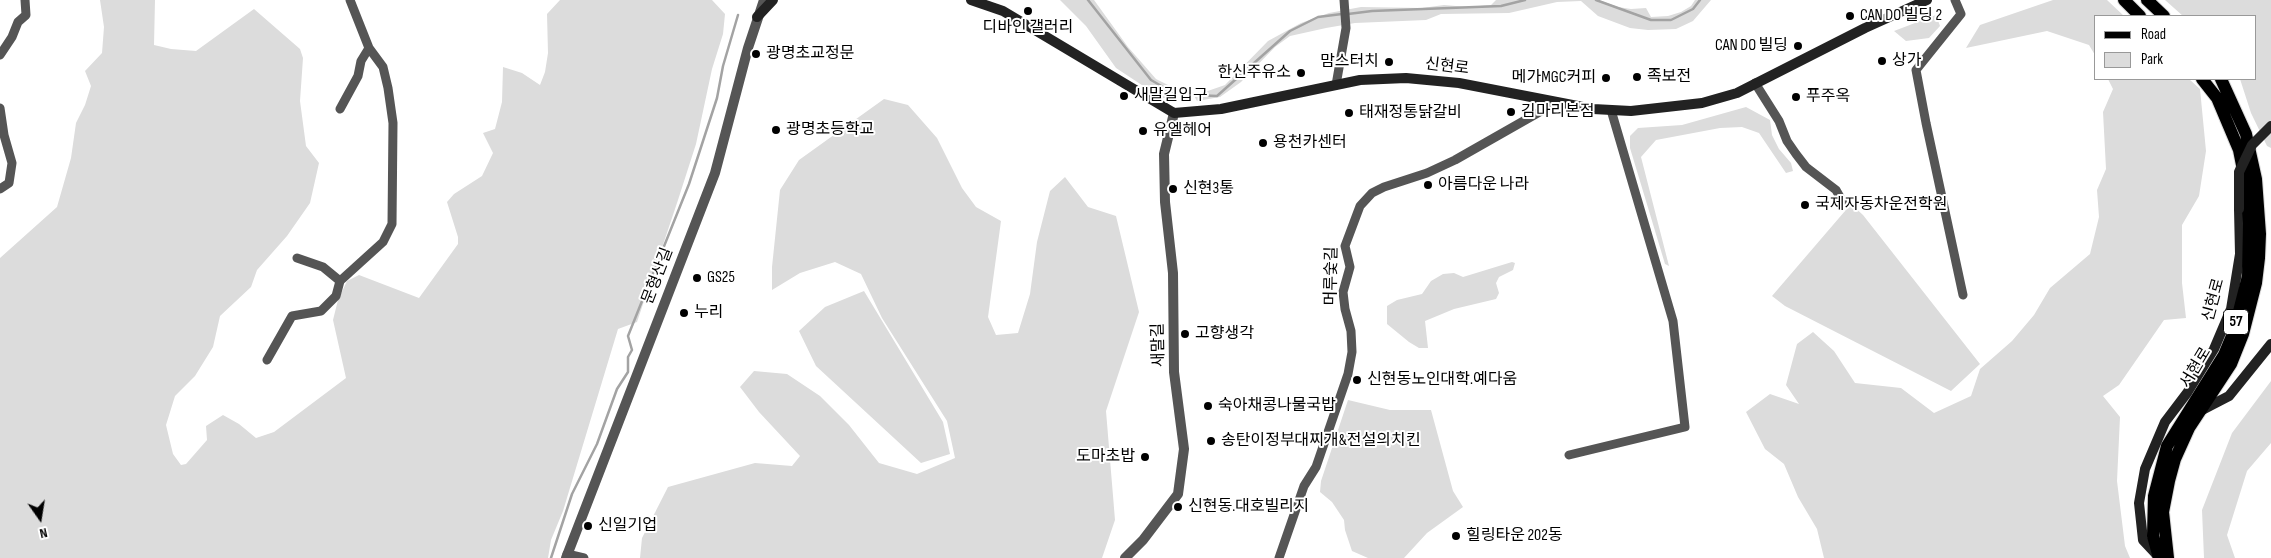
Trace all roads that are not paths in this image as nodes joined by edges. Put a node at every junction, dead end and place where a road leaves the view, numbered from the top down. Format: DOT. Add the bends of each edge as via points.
graph roads {
  1 [pos="25,0"];
  2 [pos="350,0"];
  3 [pos="764,0"];
  4 [pos="773,0"];
  5 [pos="971,0"];
  6 [pos="1927,0"];
  7 [pos="1955,0"];
  8 [pos="2124,0"];
  9 [pos="2147,0"];
  10 [pos="1344,3"];
  11 [pos="2139,15"];
  12 [pos="2163,15"];
  13 [pos="757,17"];
  14 [pos="369,48"];
  15 [pos="0,55"];
  16 [pos="2203,80"];
  17 [pos="2221,80"];
  18 [pos="1755,84"];
  19 [pos="1336,85"];
  20 [pos="1556,102"];
  21 [pos="0,108"];
  22 [pos="340,109"];
  23 [pos="1611,110"];
  24 [pos="1174,113"];
  25 [pos="2271,126"];
  26 [pos="0,189"];
  27 [pos="1844,204"];
  28 [pos="297,258"];
  29 [pos="340,281"];
  30 [pos="1963,294"];
  31 [pos="2271,344"];
  32 [pos="267,360"];
  33 [pos="2202,410"];
  34 [pos="1570,455"];
  35 [pos="566,556"];
  36 [pos="2162,557"];
  37 [pos="584,558"];
  38 [pos="1125,558"];
  39 [pos="1279,558"];
  1 -- 15 [label="street" via="26,15 18,22"];
  2 -- 14 [label="street"];
  3 -- 13 [label="street, 문형산길"];
  4 -- 13 [label="main road"];
  5 -- 24 [label="main road" via="1003,11"];
  6 -- 18 [label="main road, 신현로"];
  7 -- 30 [label="street" via="1961,14 1916,70"];
  8 -- 11 [label="main road"];
  9 -- 12 [label="main road"];
  10 -- 19 [label="street" via="1346,28"];
  13 -- 35 [label="street, 문형산길" via="715,173"];
  14 -- 22 [label="street"];
  14 -- 29 [label="street" via="383,66 393,123 392,224 383,242"];
  16 -- 36 [label="main road, 서현로 / 57" via="2217,98 2239,150 2249,223 2248,276 2234,331 2224,355 2167,446 2154,496 2153,536"];
  17 -- 33 [label="main road, 서현로 / 57" via="2246,134 2256,179 2260,234 2256,283 2243,334 2230,364"];
  18 -- 23 [label="main road, 신현로" via="1702,103 1632,111"];
  18 -- 27 [label="street" via="1796,154 1806,167 1836,190"];
  19 -- 20 [label="main road, 신현로" via="1360,80 1406,78 1459,83"];
  19 -- 24 [label="main road, 신현로" via="1221,109"];
  20 -- 23 [label="main road, 신현로"];
  20 -- 39 [label="street, 머루숯길" via="1460,158 1384,187 1360,206 1345,246 1350,266 1343,292 1351,331 1348,374 1316,467 1304,486"];
  21 -- 26 [label="street" via="12,162 10,183"];
  23 -- 34 [label="street" via="1673,321 1685,427"];
  24 -- 38 [label="street, 새말길" via="1164,154 1165,202 1173,273 1174,372 1184,449 1178,494"];
  25 -- 36 [label="main road, 신현로, bridge" via="2252,145 2239,172 2240,254 2231,309 2214,349 2165,422 2145,469 2139,503 2143,540"];
  28 -- 29 [label="street" via="323,267"];
  29 -- 32 [label="street" via="336,296 321,311 292,316"];
  31 -- 33 [label="main road" via="2229,396"];
  33 -- 36 [label="main road, 서현로 / 57" via="2184,439 2169,481"];
  35 -- 37 [label="street"];
}
